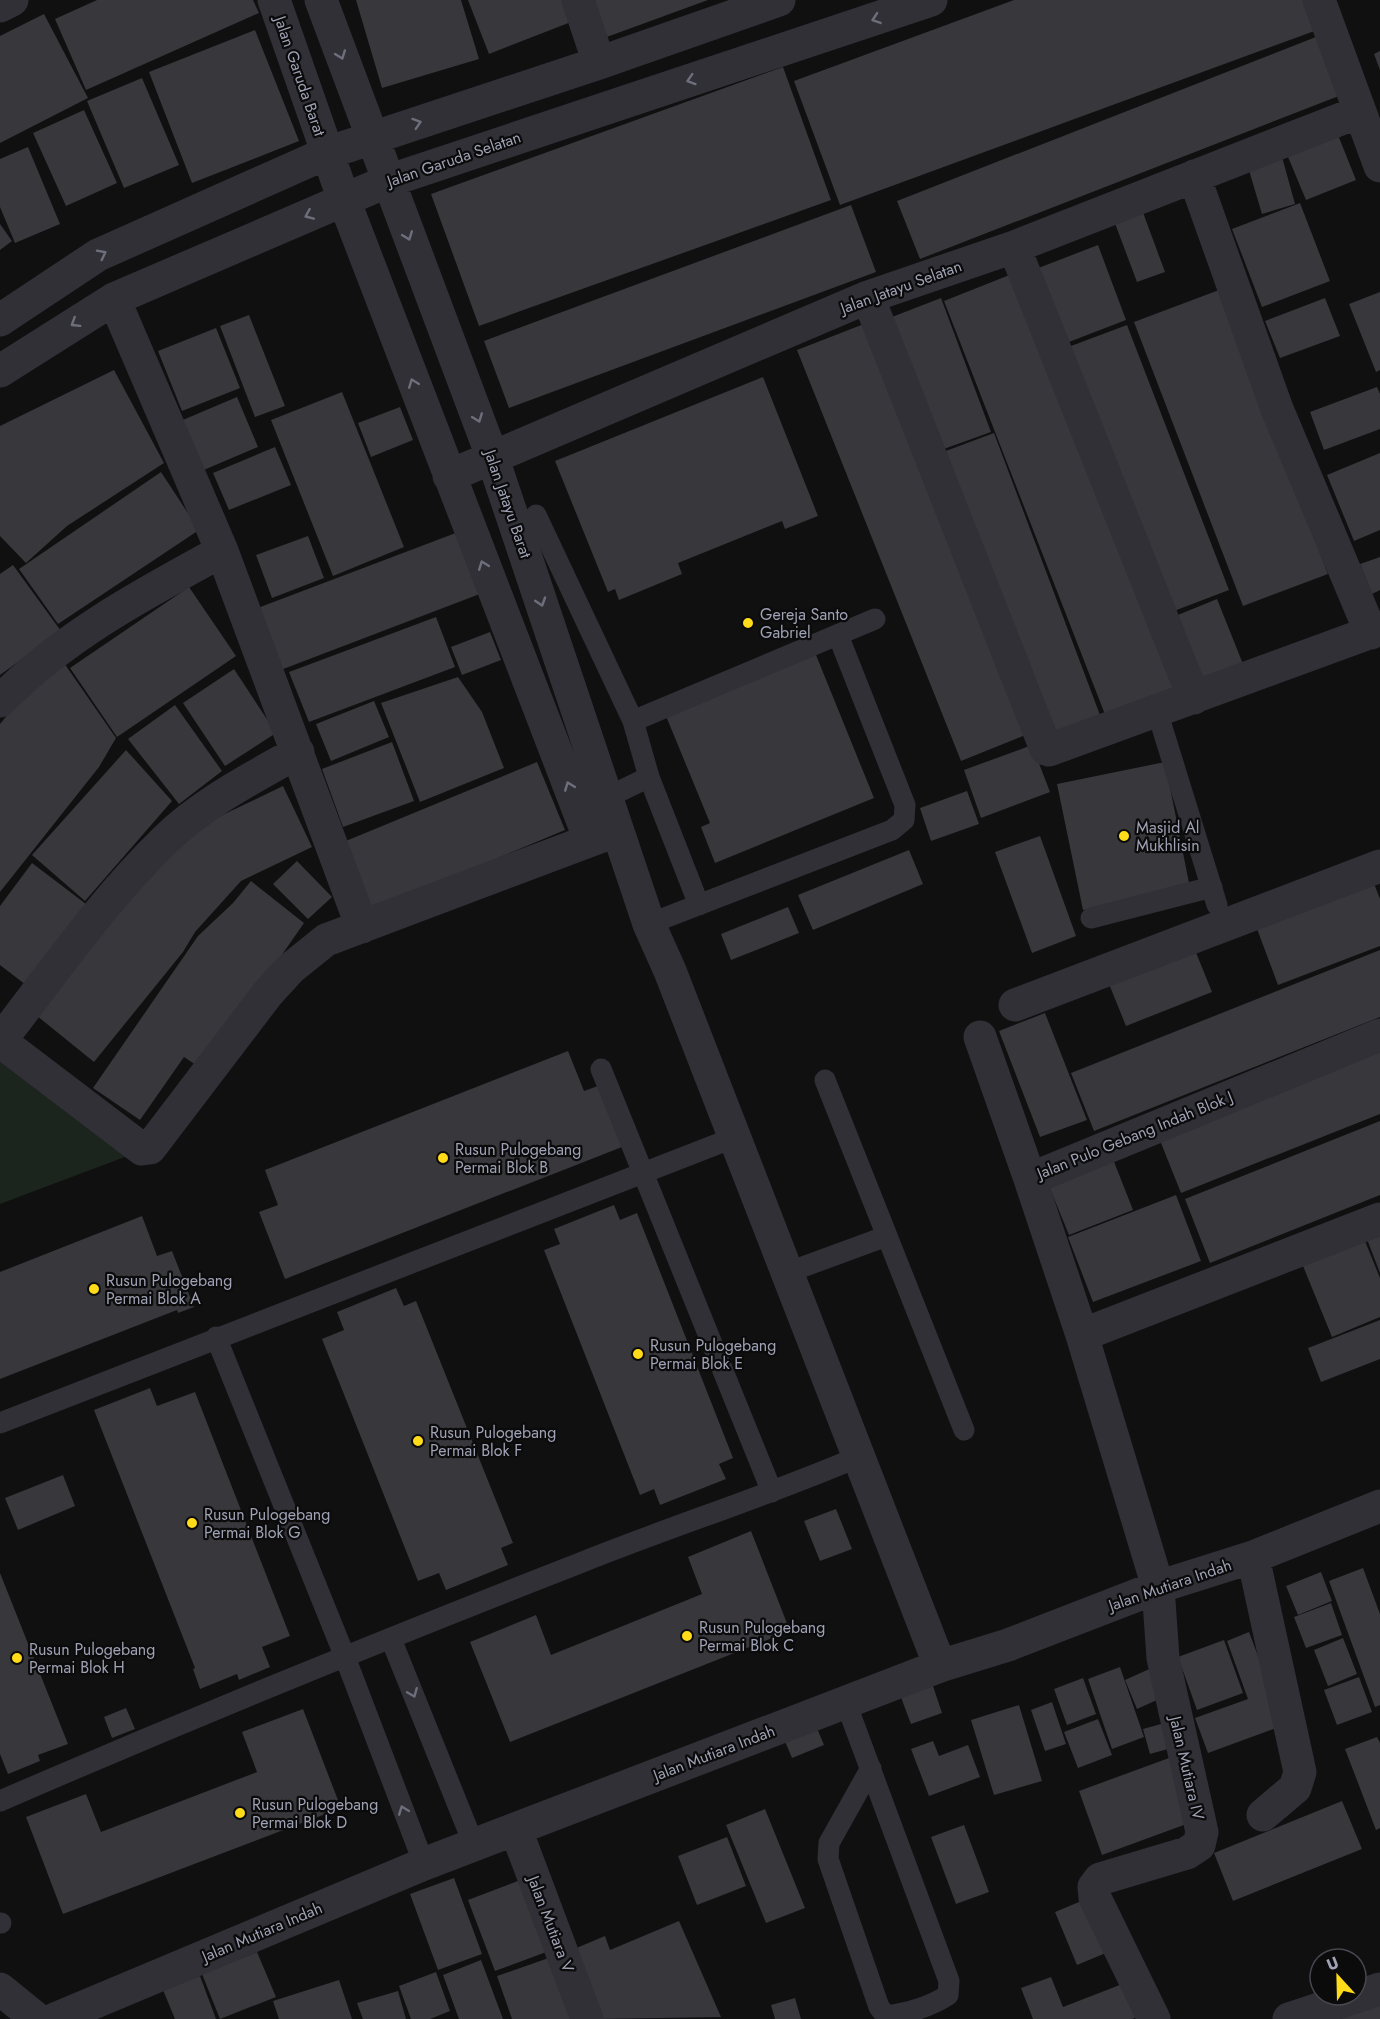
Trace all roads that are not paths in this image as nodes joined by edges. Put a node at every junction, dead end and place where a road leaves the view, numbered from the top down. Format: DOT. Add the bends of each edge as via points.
graph roads {
  1 [pos="12,0"];
  2 [pos="274,0"];
  3 [pos="321,0"];
  4 [pos="578,0"];
  5 [pos="779,0"];
  6 [pos="931,0"];
  7 [pos="1319,0"];
  8 [pos="0,6"];
  9 [pos="599,63"];
  10 [pos="1359,112"];
  11 [pos="371,138"];
  12 [pos="327,153"];
  13 [pos="1380,166"];
  14 [pos="1194,176"];
  15 [pos="388,181"];
  16 [pos="344,200"];
  17 [pos="1014,247"];
  18 [pos="868,297"];
  19 [pos="114,299"];
  20 [pos="0,320"];
  21 [pos="0,371"];
  22 [pos="493,459"];
  23 [pos="449,477"];
  24 [pos="536,514"];
  25 [pos="222,551"];
  26 [pos="875,619"];
  27 [pos="1376,631"];
  28 [pos="838,635"];
  29 [pos="1194,698"];
  30 [pos="0,701"];
  31 [pos="1157,711"];
  32 [pos="633,721"];
  33 [pos="298,752"];
  34 [pos="649,777"];
  35 [pos="606,798"];
  36 [pos="603,836"];
  37 [pos="1380,866"];
  38 [pos="699,905"];
  39 [pos="1091,918"];
  40 [pos="649,924"];
  41 [pos="362,927"];
  42 [pos="1015,1005"];
  43 [pos="1380,1035"];
  44 [pos="980,1037"];
  45 [pos="0,1041"];
  46 [pos="600,1069"];
  47 [pos="825,1080"];
  48 [pos="733,1138"];
  49 [pos="641,1172"];
  50 [pos="1030,1179"];
  51 [pos="1380,1219"];
  52 [pos="887,1236"];
  53 [pos="786,1273"];
  54 [pos="1082,1335"];
  55 [pos="216,1337"];
  56 [pos="0,1423"];
  57 [pos="964,1430"];
  58 [pos="858,1457"];
  59 [pos="772,1492"];
  60 [pos="1380,1506"];
  61 [pos="1253,1557"];
  62 [pos="1158,1587"];
  63 [pos="391,1639"];
  64 [pos="345,1658"];
  65 [pos="940,1666"];
  66 [pos="846,1703"];
  67 [pos="871,1768"];
  68 [pos="0,1802"];
  69 [pos="1263,1815"];
  70 [pos="516,1830"];
  71 [pos="474,1845"];
  72 [pos="424,1864"];
  73 [pos="0,1989"];
  74 [pos="1380,1989"];
  75 [pos="37,2019"];
  76 [pos="55,2019"];
  77 [pos="587,2019"];
  78 [pos="1154,2019"];
  79 [pos="1289,2019"];
  1 -- 8 [label="street"];
  2 -- 12 [label="street, Jalan Garuda Barat"];
  3 -- 11 [label="street, one-way"];
  4 -- 9 [label="street"];
  5 -- 9 [label="street"];
  6 -- 15 [label="street, Jalan Garuda Selatan, one-way"];
  7 -- 10 [label="street"];
  11 -- 9 [label="street, one-way"];
  10 -- 13 [label="street"];
  10 -- 14 [label="street, Jalan Jatayu Selatan"];
  11 -- 12 [label="street"];
  11 -- 15 [label="street, Jalan Jatayu Barat"];
  12 -- 16 [label="street, Jalan Garuda Barat"];
  20 -- 12 [label="street, one-way" via="98,255"];
  14 -- 17 [label="street, Jalan Jatayu Selatan"];
  14 -- 27 [label="street" via="1277,409"];
  15 -- 16 [label="street, Jalan Garuda Selatan"];
  15 -- 22 [label="street, Jalan Jatayu Barat, one-way"];
  16 -- 19 [label="street, Jalan Garuda Selatan, one-way"];
  23 -- 16 [label="street, one-way"];
  17 -- 18 [label="street, Jalan Jatayu Selatan"];
  17 -- 29 [label="street"];
  18 -- 22 [label="street, Jalan Jatayu Selatan"];
  18 -- 31 [label="street" via="1044,747 1049,750"];
  19 -- 21 [label="street, Jalan Garuda Selatan, one-way"];
  19 -- 25 [label="street"];
  22 -- 23 [label="street, Jalan Jatayu Selatan"];
  22 -- 35 [label="street, Jalan Jatayu Barat, one-way"];
  36 -- 23 [label="street, one-way"];
  24 -- 32 [label="lane"];
  25 -- 30 [label="street" via="85,630 37,666"];
  25 -- 33 [label="street"];
  26 -- 28 [label="lane"];
  27 -- 29 [label="street"];
  28 -- 32 [label="lane"];
  28 -- 38 [label="lane" via="905,805 904,820 892,830"];
  29 -- 31 [label="street"];
  31 -- 39 [label="lane" via="1214,896"];
  32 -- 34 [label="lane"];
  33 -- 41 [label="street"];
  33 -- 45 [label="street" via="233,789 166,839 119,890"];
  34 -- 35 [label="lane"];
  34 -- 38 [label="lane"];
  35 -- 36 [label="street, Jalan Jatayu Barat"];
  36 -- 40 [label="street"];
  36 -- 41 [label="street"];
  37 -- 42 [label="street"];
  38 -- 40 [label="lane"];
  40 -- 48 [label="street"];
  41 -- 45 [label="street" via="326,940 290,969 150,1148 142,1149"];
  43 -- 50 [label="street, Jalan Pulo Gebang Indah Blok J"];
  44 -- 50 [label="street, Jalan Pulo Gebang Indah Blok J"];
  46 -- 49 [label="lane"];
  47 -- 52 [label="lane"];
  48 -- 49 [label="lane"];
  48 -- 53 [label="street"];
  49 -- 55 [label="lane"];
  49 -- 59 [label="lane"];
  50 -- 54 [label="street, Jalan Mutiara IV"];
  51 -- 54 [label="street"];
  52 -- 53 [label="lane"];
  52 -- 57 [label="lane"];
  53 -- 58 [label="street"];
  54 -- 62 [label="street, Jalan Mutiara IV"];
  55 -- 56 [label="lane"];
  55 -- 64 [label="lane"];
  58 -- 59 [label="lane"];
  58 -- 65 [label="street"];
  59 -- 63 [label="lane" via="581,1562"];
  60 -- 61 [label="street, Jalan Mutiara Indah"];
  61 -- 62 [label="street, Jalan Mutiara Indah"];
  61 -- 69 [label="street" via="1300,1772 1295,1788"];
  62 -- 65 [label="street, Jalan Mutiara Indah" via="1008,1645"];
  62 -- 78 [label="street, Jalan Mutiara IV" via="1163,1658 1202,1832 1199,1845 1187,1853 1100,1879 1094,1887 1095,1898"];
  63 -- 64 [label="lane"];
  63 -- 71 [label="lane, one-way"];
  64 -- 68 [label="lane"];
  72 -- 64 [label="lane, one-way"];
  65 -- 66 [label="street, Jalan Mutiara Indah"];
  66 -- 67 [label="lane"];
  66 -- 70 [label="street, Jalan Mutiara Indah"];
  67 -- 67 [label="lane" via="949,1981 948,1995 938,2001 886,2016 879,2007 828,1859 829,1843"];
  70 -- 71 [label="street, Jalan Mutiara Indah"];
  70 -- 77 [label="street, Jalan Mutiara V"];
  71 -- 72 [label="street, Jalan Mutiara Indah"];
  72 -- 76 [label="street, Jalan Mutiara Indah"];
  73 -- 75 [label="street"];
  74 -- 79 [label="street"];
}
